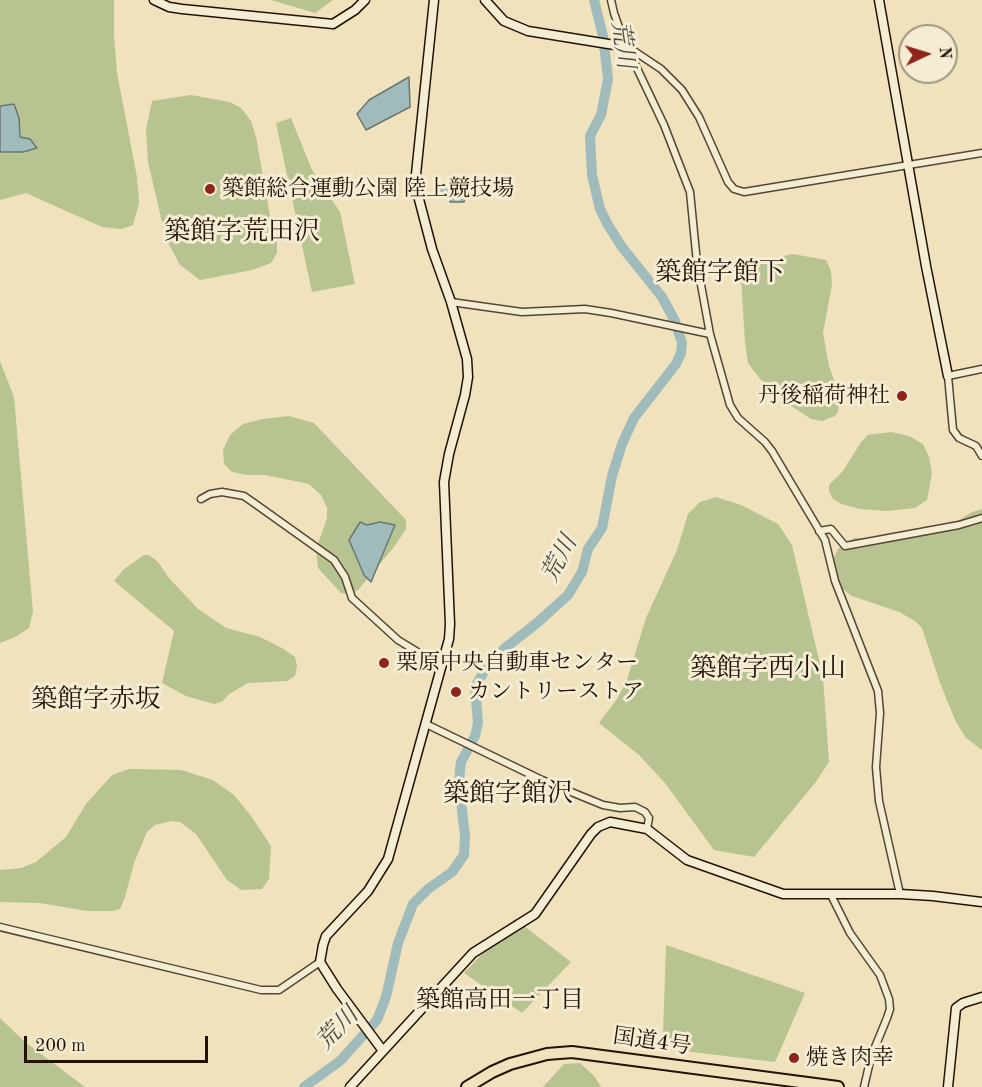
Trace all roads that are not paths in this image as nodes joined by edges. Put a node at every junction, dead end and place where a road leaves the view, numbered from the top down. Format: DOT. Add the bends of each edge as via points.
graph roads {
  1 [pos="154,0"];
  2 [pos="364,0"];
  3 [pos="434,0"];
  4 [pos="484,0"];
  5 [pos="611,0"];
  6 [pos="879,0"];
  7 [pos="627,46"];
  8 [pos="982,153"];
  9 [pos="908,166"];
  10 [pos="451,302"];
  11 [pos="710,334"];
  12 [pos="982,369"];
  13 [pos="948,376"];
  14 [pos="982,456"];
  15 [pos="201,499"];
  16 [pos="982,518"];
  17 [pos="819,531"];
  18 [pos="444,663"];
  19 [pos="426,724"];
  20 [pos="647,829"];
  21 [pos="900,894"];
  22 [pos="831,895"];
  23 [pos="982,902"];
  24 [pos="0,927"];
  25 [pos="320,962"];
  26 [pos="982,998"];
  27 [pos="383,1051"];
  28 [pos="350,1087"];
  29 [pos="467,1087"];
  30 [pos="838,1087"];
  31 [pos="864,1087"];
  32 [pos="948,1087"];
  1 -- 2 [label="street" via="182,9 333,24"];
  3 -- 10 [label="street" via="415,184"];
  4 -- 7 [label="street" via="504,21 528,31"];
  5 -- 7 [label="street"];
  6 -- 9 [label="street"];
  7 -- 9 [label="street" via="661,69 682,90 734,189 744,192"];
  7 -- 11 [label="street" via="690,192"];
  8 -- 9 [label="street"];
  9 -- 13 [label="street"];
  10 -- 11 [label="street" via="522,312 585,309"];
  10 -- 18 [label="street" via="467,359 468,377 444,482 450,624"];
  11 -- 17 [label="street" via="730,405 772,451"];
  12 -- 13 [label="street"];
  13 -- 14 [label="street" via="953,430 959,438 976,446"];
  15 -- 18 [label="street" via="222,492 244,496 334,560 352,598 398,640"];
  16 -- 17 [label="street" via="845,546 831,529"];
  17 -- 21 [label="street" via="878,691 876,767 880,812"];
  18 -- 19 [label="street"];
  19 -- 20 [label="street" via="603,805 635,807 649,818"];
  19 -- 25 [label="street" via="388,859 368,891 326,936"];
  20 -- 22 [label="street" via="687,860 732,877 783,894"];
  20 -- 27 [label="street" via="610,822 598,826 535,914 473,953"];
  21 -- 22 [label="street"];
  21 -- 23 [label="street"];
  22 -- 31 [label="street" via="850,933 880,975 889,999 890,1009"];
  24 -- 25 [label="street" via="261,990 279,990"];
  25 -- 27 [label="street"];
  26 -- 32 [label="street" via="956,1008"];
  27 -- 28 [label="street"];
  29 -- 30 [label="highway, 国道4号" via="510,1064 572,1052"];
}
